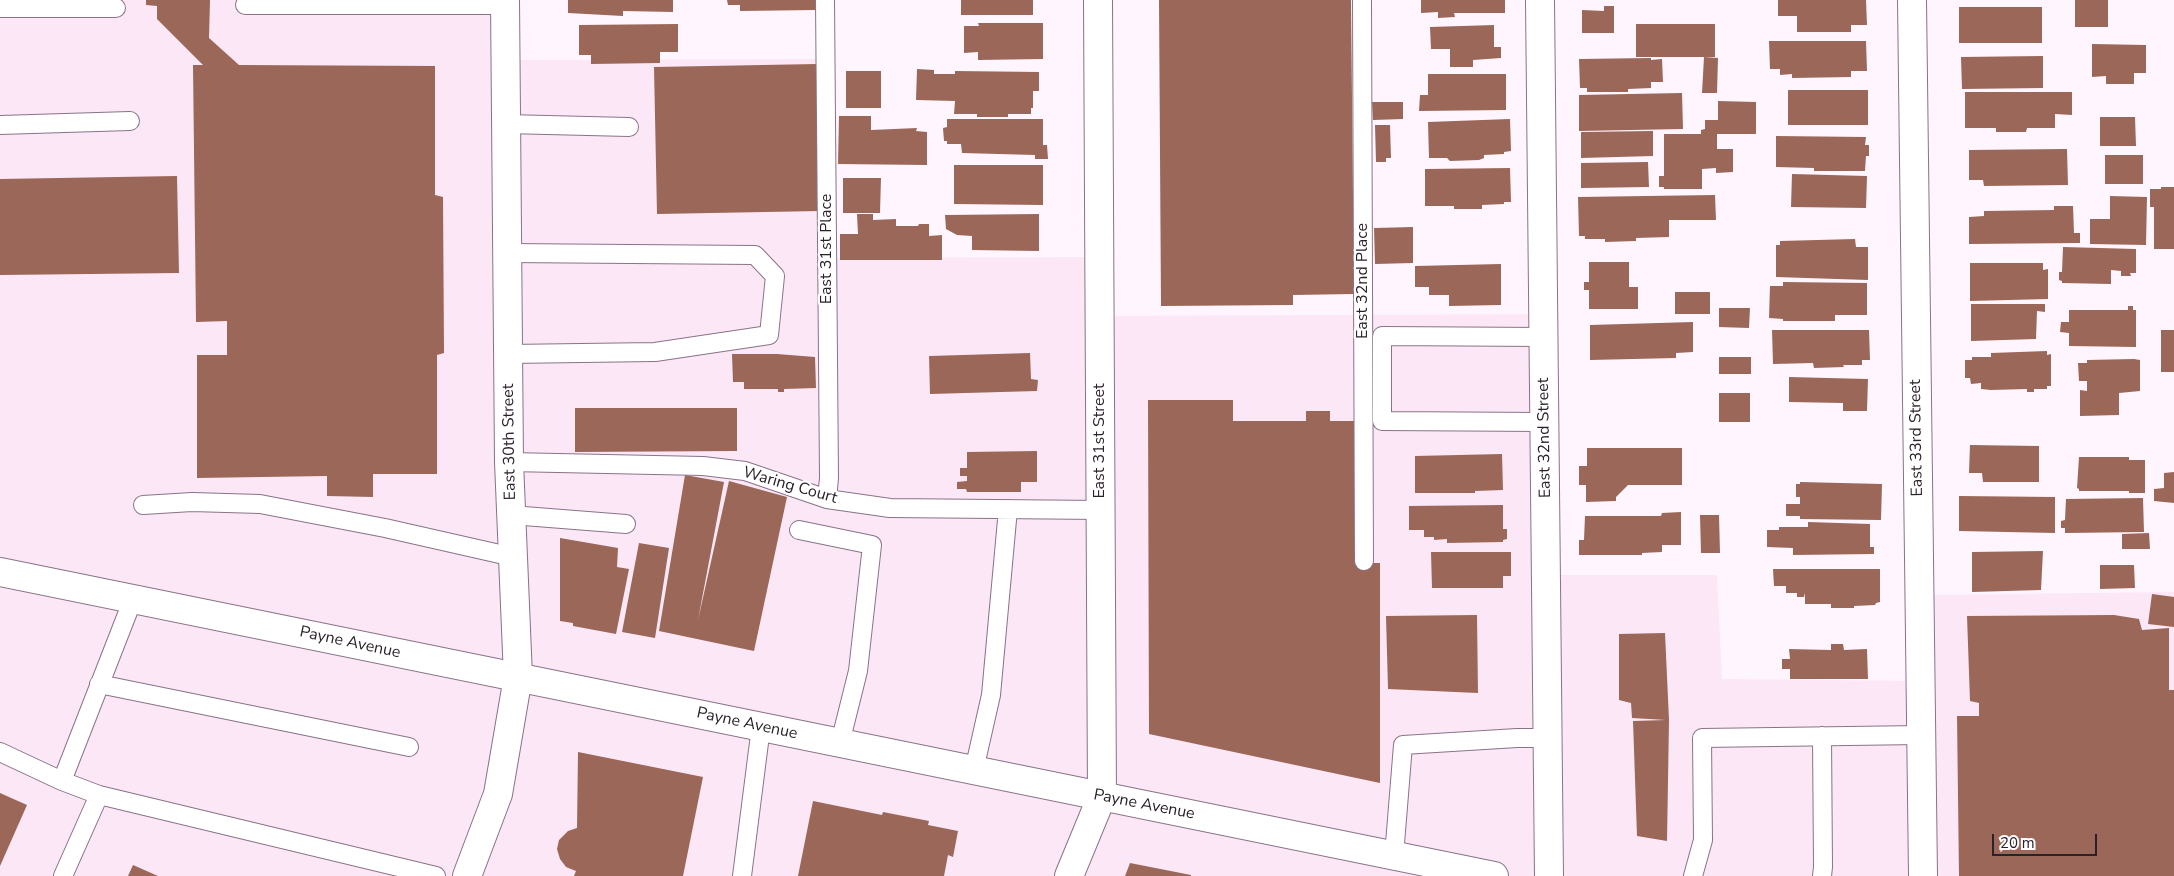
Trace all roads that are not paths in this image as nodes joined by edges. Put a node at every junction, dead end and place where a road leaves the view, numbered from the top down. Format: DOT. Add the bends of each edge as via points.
graph roads {
  1 [pos="825,0"];
  2 [pos="1098,0"];
  3 [pos="1362,0"];
  4 [pos="1540,0"];
  5 [pos="1912,0"];
  6 [pos="505,2"];
  7 [pos="245,4"];
  8 [pos="0,8"];
  9 [pos="116,8"];
  10 [pos="130,121"];
  11 [pos="506,124"];
  12 [pos="0,125"];
  13 [pos="629,127"];
  14 [pos="507,253"];
  15 [pos="1544,337"];
  16 [pos="508,354"];
  17 [pos="1544,422"];
  18 [pos="509,462"];
  19 [pos="826,499"];
  20 [pos="143,505"];
  21 [pos="1008,509"];
  22 [pos="1100,510"];
  23 [pos="511,515"];
  24 [pos="626,524"];
  25 [pos="799,530"];
  26 [pos="513,557"];
  27 [pos="1364,561"];
  28 [pos="0,572"];
  29 [pos="133,599"];
  30 [pos="518,678"];
  31 [pos="99,684"];
  32 [pos="761,727"];
  33 [pos="1921,735"];
  34 [pos="1822,736"];
  35 [pos="1548,738"];
  36 [pos="840,743"];
  37 [pos="409,747"];
  38 [pos="0,752"];
  39 [pos="974,770"];
  40 [pos="62,781"];
  41 [pos="99,796"];
  42 [pos="1102,796"];
  43 [pos="1394,856"];
  44 [pos="63,876"];
  45 [pos="436,876"];
  46 [pos="467,876"];
  47 [pos="742,876"];
  48 [pos="1069,876"];
  49 [pos="1494,876"];
  50 [pos="1549,876"];
  51 [pos="1693,876"];
  52 [pos="1822,876"];
  53 [pos="1923,876"];
  1 -- 19 [label="lane, East 31st Place" via="829,478"];
  2 -- 22 [label="street, East 31st Street"];
  3 -- 27 [label="lane, East 32nd Place"];
  4 -- 15 [label="street, East 32nd Street"];
  5 -- 33 [label="street, East 33rd Street"];
  6 -- 7 [label="lane"];
  6 -- 11 [label="street, East 30th Street"];
  8 -- 9 [label="lane"];
  10 -- 12 [label="lane"];
  11 -- 13 [label="lane"];
  11 -- 14 [label="street, East 30th Street"];
  14 -- 16 [label="street, East 30th Street"];
  14 -- 16 [label="lane" via="755,255 776,276 769,335 655,352"];
  15 -- 17 [label="street, East 32nd Street"];
  15 -- 17 [label="lane" via="1382,336 1382,421"];
  16 -- 18 [label="street, East 30th Street"];
  17 -- 35 [label="street, East 32nd Street"];
  18 -- 19 [label="lane, Waring Court" via="703,466 745,471"];
  18 -- 23 [label="street, East 30th Street"];
  19 -- 21 [label="lane, Waring Court" via="890,508"];
  20 -- 26 [label="lane" via="192,502 260,504"];
  21 -- 22 [label="lane, Waring Court"];
  21 -- 39 [label="lane" via="991,695"];
  22 -- 42 [label="street, East 31st Street"];
  23 -- 24 [label="lane"];
  23 -- 26 [label="street, East 30th Street"];
  25 -- 36 [label="lane" via="872,545 858,671"];
  26 -- 30 [label="street, East 30th Street"];
  28 -- 29 [label="street, Payne Avenue"];
  29 -- 30 [label="street, Payne Avenue"];
  29 -- 31 [label="lane"];
  30 -- 32 [label="street, Payne Avenue"];
  30 -- 46 [label="street, East 30th Street" via="498,794"];
  31 -- 37 [label="lane"];
  31 -- 40 [label="lane"];
  32 -- 36 [label="street, Payne Avenue"];
  32 -- 47 [label="lane"];
  33 -- 34 [label="lane"];
  33 -- 53 [label="street, East 33rd Street"];
  34 -- 51 [label="lane" via="1702,738 1703,840"];
  34 -- 52 [label="lane"];
  35 -- 43 [label="lane" via="1403,745"];
  35 -- 50 [label="street, East 32nd Street"];
  36 -- 39 [label="street, Payne Avenue"];
  38 -- 40 [label="lane"];
  39 -- 42 [label="street, Payne Avenue"];
  40 -- 41 [label="lane"];
  41 -- 44 [label="lane"];
  41 -- 45 [label="lane"];
  42 -- 43 [label="street, Payne Avenue"];
  42 -- 48 [label="street, East 31st Street"];
  43 -- 49 [label="street, Payne Avenue"];
}
